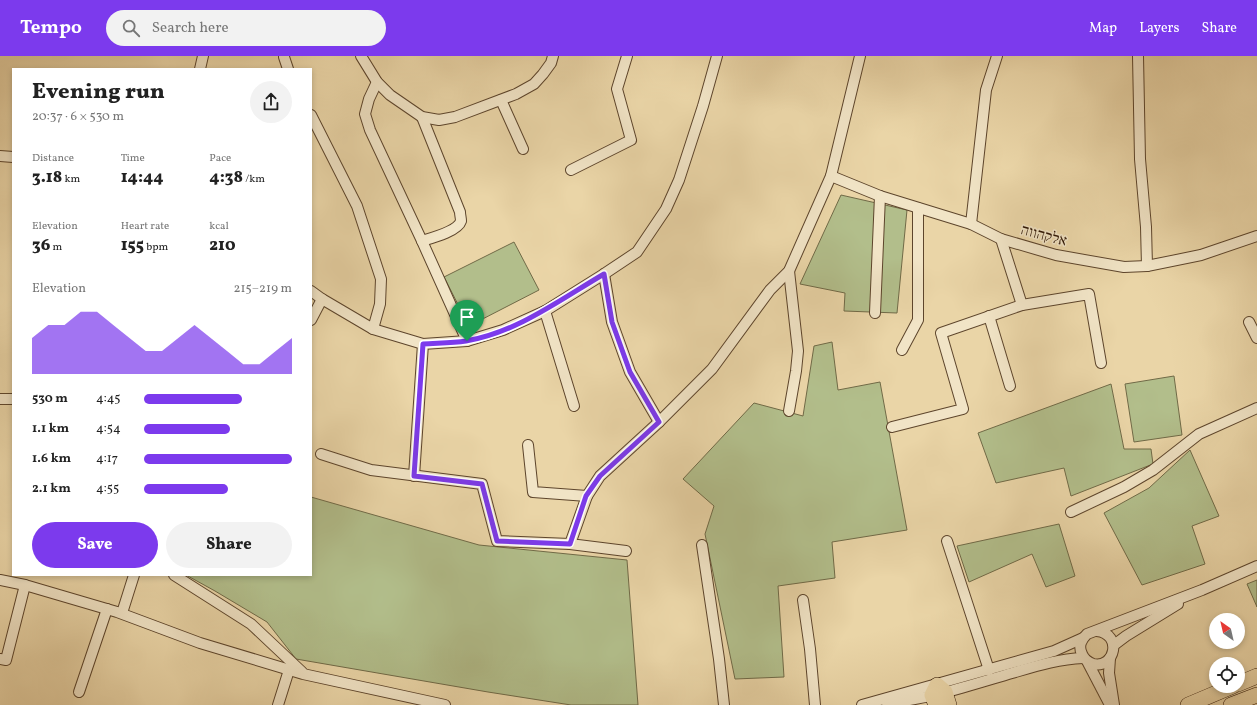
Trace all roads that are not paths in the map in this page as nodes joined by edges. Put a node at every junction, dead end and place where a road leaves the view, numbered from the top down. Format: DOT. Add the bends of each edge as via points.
graph roads {
  1 [pos="203,56"];
  2 [pos="361,56"];
  3 [pos="553,56"];
  4 [pos="627,56"];
  5 [pos="717,56"];
  6 [pos="860,56"];
  7 [pos="997,56"];
  8 [pos="1138,56"];
  9 [pos="284,57"];
  10 [pos="200,68"];
  11 [pos="288,68"];
  12 [pos="377,82"];
  13 [pos="501,100"];
  14 [pos="312,117"];
  15 [pos="422,117"];
  16 [pos="523,149"];
  17 [pos="0,156"];
  18 [pos="12,157"];
  19 [pos="571,170"];
  20 [pos="831,176"];
  21 [pos="880,196"];
  22 [pos="918,208"];
  23 [pos="971,224"];
  24 [pos="1257,236"];
  25 [pos="1001,239"];
  26 [pos="422,241"];
  27 [pos="1147,266"];
  28 [pos="789,271"];
  29 [pos="604,274"];
  30 [pos="312,292"];
  31 [pos="322,299"];
  32 [pos="1022,305"];
  33 [pos="545,311"];
  34 [pos="875,313"];
  35 [pos="989,316"];
  36 [pos="312,318"];
  37 [pos="1249,322"];
  38 [pos="373,329"];
  39 [pos="1257,338"];
  40 [pos="467,341"];
  41 [pos="423,344"];
  42 [pos="902,350"];
  43 [pos="1101,363"];
  44 [pos="1010,386"];
  45 [pos="0,399"];
  46 [pos="12,399"];
  47 [pos="574,406"];
  48 [pos="1257,408"];
  49 [pos="789,411"];
  50 [pos="659,422"];
  51 [pos="892,427"];
  52 [pos="528,445"];
  53 [pos="321,454"];
  54 [pos="414,476"];
  55 [pos="586,496"];
  56 [pos="1071,512"];
  57 [pos="947,541"];
  58 [pos="570,544"];
  59 [pos="702,546"];
  60 [pos="626,551"];
  61 [pos="1257,566"];
  62 [pos="134,576"];
  63 [pos="176,576"];
  64 [pos="0,580"];
  65 [pos="25,585"];
  66 [pos="1202,590"];
  67 [pos="803,600"];
  68 [pos="107,609"];
  69 [pos="122,613"];
  70 [pos="1097,631"];
  71 [pos="1083,638"];
  72 [pos="1114,645"];
  73 [pos="1110,658"];
  74 [pos="0,659"];
  75 [pos="1085,659"];
  76 [pos="289,670"];
  77 [pos="989,670"];
  78 [pos="303,674"];
  79 [pos="1257,676"];
  80 [pos="1245,681"];
  81 [pos="79,692"];
  82 [pos="1216,693"];
  83 [pos="1257,694"];
  84 [pos="940,696"];
  85 [pos="900,704"];
  86 [pos="278,705"];
  87 [pos="445,705"];
  88 [pos="724,705"];
  89 [pos="815,705"];
  90 [pos="862,705"];
  91 [pos="866,705"];
  92 [pos="1110,705"];
  93 [pos="1114,705"];
  94 [pos="1188,705"];
  95 [pos="1231,705"];
  1 -- 10 [label="street"];
  2 -- 12 [label="street"];
  3 -- 13 [label="street" via="551,63 534,84"];
  4 -- 19 [label="street" via="617,89 631,140"];
  5 -- 29 [label="street" via="681,173 666,209 637,252"];
  6 -- 20 [label="street"];
  7 -- 23 [label="street" via="986,90"];
  8 -- 27 [label="street" via="1140,159"];
  9 -- 11 [label="street"];
  12 -- 15 [label="street" via="390,95"];
  12 -- 26 [label="street" via="365,114"];
  13 -- 15 [label="street" via="439,120"];
  13 -- 16 [label="street"];
  14 -- 38 [label="street" via="357,206 382,279 380,304"];
  15 -- 26 [label="street" via="461,220 452,230"];
  17 -- 18 [label="street"];
  20 -- 21 [label="street, אלקהווה"];
  20 -- 28 [label="street"];
  21 -- 22 [label="street, אלקהווה"];
  21 -- 34 [label="street"];
  22 -- 23 [label="street, אלקהווה"];
  22 -- 42 [label="street" via="918,320"];
  23 -- 25 [label="street, אלקהווה"];
  24 -- 27 [label="street, אלקהווה" via="1201,255"];
  25 -- 27 [label="street, אלקהווה" via="1056,255 1124,267"];
  25 -- 32 [label="street"];
  26 -- 40 [label="street"];
  28 -- 49 [label="street" via="798,351"];
  28 -- 50 [label="street" via="770,290 712,369"];
  29 -- 33 [label="street"];
  29 -- 50 [label="street" via="612,322 630,372"];
  30 -- 31 [label="street"];
  31 -- 36 [label="street"];
  31 -- 38 [label="street"];
  32 -- 35 [label="street"];
  32 -- 43 [label="street" via="1089,294"];
  33 -- 40 [label="street" via="503,330"];
  33 -- 47 [label="street"];
  35 -- 44 [label="street"];
  35 -- 51 [label="street" via="941,334 963,409"];
  37 -- 39 [label="street"];
  38 -- 41 [label="street"];
  40 -- 41 [label="street"];
  41 -- 54 [label="street"];
  45 -- 46 [label="street"];
  48 -- 56 [label="street" via="1198,434 1154,470"];
  50 -- 55 [label="street" via="600,476"];
  52 -- 55 [label="street" via="533,492"];
  53 -- 54 [label="street" via="371,470"];
  54 -- 58 [label="street" via="482,484 497,541"];
  55 -- 58 [label="street"];
  57 -- 77 [label="street"];
  58 -- 60 [label="street"];
  59 -- 88 [label="street" via="720,659"];
  61 -- 66 [label="street"];
  62 -- 69 [label="street"];
  63 -- 78 [label="street" via="251,624"];
  64 -- 65 [label="street"];
  65 -- 68 [label="street"];
  65 -- 74 [label="street" via="6,660"];
  66 -- 70 [label="street"];
  66 -- 72 [label="street"];
  67 -- 89 [label="street"];
  68 -- 69 [label="street"];
  68 -- 81 [label="street"];
  69 -- 76 [label="street" via="200,643"];
  70 -- 71 [label="street"];
  70 -- 72 [label="street" via="1106,633"];
  71 -- 75 [label="street" via="1080,648"];
  71 -- 77 [label="street" via="1054,651"];
  72 -- 73 [label="street"];
  73 -- 75 [label="street" via="1102,664 1091,663"];
  73 -- 93 [label="street" via="1109,674"];
  75 -- 84 [label="street" via="1066,658 1046,663"];
  75 -- 92 [label="street"];
  76 -- 78 [label="street"];
  76 -- 86 [label="street"];
  77 -- 84 [label="street"];
  78 -- 87 [label="street"];
  79 -- 80 [label="highway"];
  82 -- 94 [label="highway"];
  83 -- 95 [label="highway"];
  84 -- 85 [label="street"];
  84 -- 90 [label="street"];
  85 -- 91 [label="street"];
}
